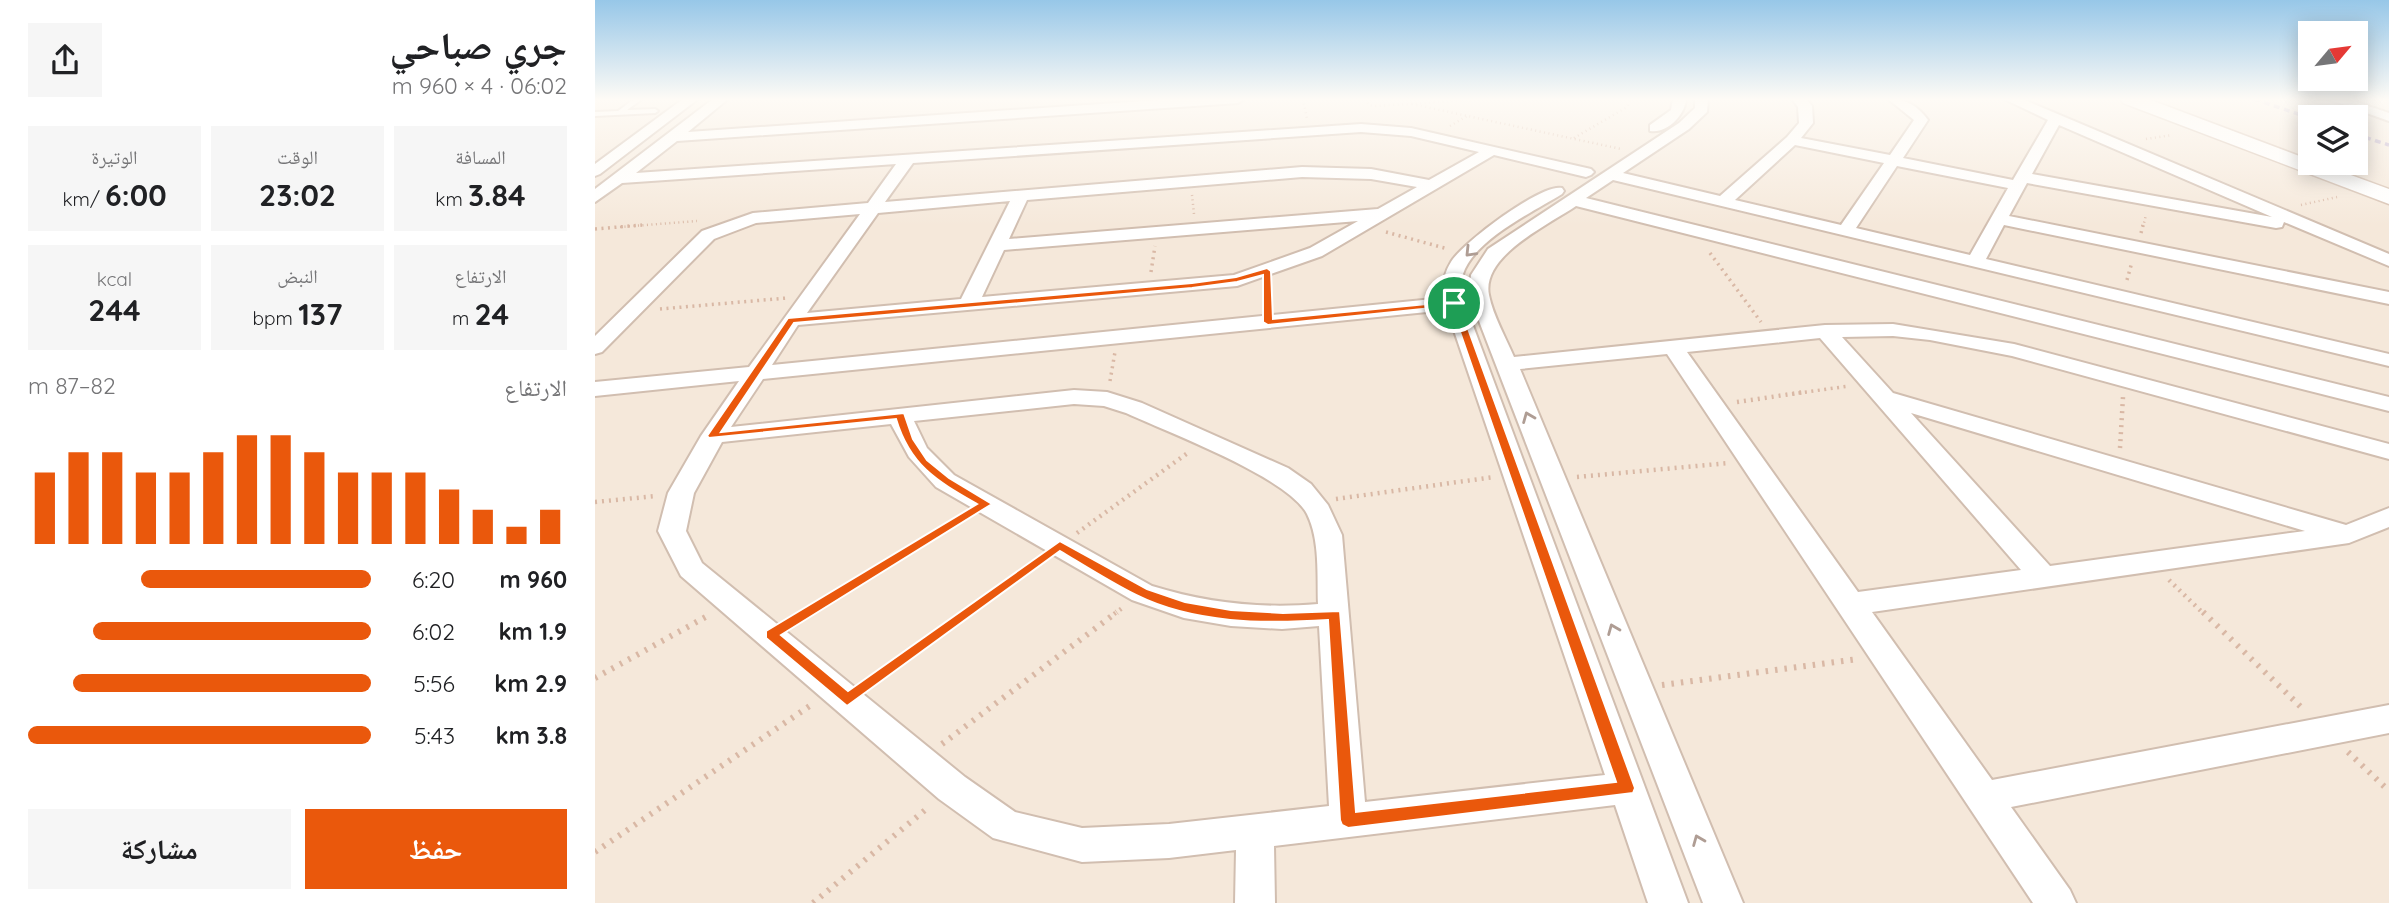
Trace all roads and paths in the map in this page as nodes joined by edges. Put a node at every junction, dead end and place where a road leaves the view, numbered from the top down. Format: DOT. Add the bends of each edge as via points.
graph roads {
  1 [pos="612,141"];
  2 [pos="630,141"];
  3 [pos="667,141"];
  4 [pos="1169,141"];
  5 [pos="1453,141"];
  6 [pos="1583,141"];
  7 [pos="1638,141"];
  8 [pos="1647,141"];
  9 [pos="1791,141"];
  10 [pos="1798,141"];
  11 [pos="1906,141"];
  12 [pos="2042,141"];
  13 [pos="2107,141"];
  14 [pos="2132,141"];
  15 [pos="2245,141"];
  16 [pos="2280,141"];
  17 [pos="2114,144"];
  18 [pos="2298,148"];
  19 [pos="1621,149"];
  20 [pos="1493,150"];
  21 [pos="595,153"];
  22 [pos="908,159"];
  23 [pos="1892,160"];
  24 [pos="595,171"];
  25 [pos="1598,173"];
  26 [pos="2359,175"];
  27 [pos="618,179"];
  28 [pos="1190,181"];
  29 [pos="2019,181"];
  30 [pos="1429,185"];
  31 [pos="2382,189"];
  32 [pos="1021,195"];
  33 [pos="595,197"];
  34 [pos="1573,200"];
  35 [pos="1723,202"];
  36 [pos="872,207"];
  37 [pos="2273,211"];
  38 [pos="1382,213"];
  39 [pos="1999,219"];
  40 [pos="703,220"];
  41 [pos="1361,226"];
  42 [pos="595,229"];
  43 [pos="1196,229"];
  44 [pos="1692,229"];
  45 [pos="1845,231"];
  46 [pos="1157,232"];
  47 [pos="2321,232"];
  48 [pos="997,245"];
  49 [pos="1465,254"];
  50 [pos="2389,261"];
  51 [pos="1975,262"];
  52 [pos="1267,271"];
  53 [pos="1148,290"];
  54 [pos="2389,298"];
  55 [pos="1454,303"];
  56 [pos="968,305"];
  57 [pos="800,308"];
  58 [pos="631,312"];
  59 [pos="1268,322"];
  60 [pos="1825,331"];
  61 [pos="1772,336"];
  62 [pos="1118,338"];
  63 [pos="1672,346"];
  64 [pos="595,348"];
  65 [pos="2389,360"];
  66 [pos="1507,364"];
  67 [pos="755,375"];
  68 [pos="595,389"];
  69 [pos="1877,391"];
  70 [pos="1107,399"];
  71 [pos="2389,404"];
  72 [pos="1712,405"];
  73 [pos="900,415"];
  74 [pos="713,436"];
  75 [pos="1205,440"];
  76 [pos="2389,452"];
  77 [pos="1750,461"];
  78 [pos="1515,474"];
  79 [pos="1553,480"];
  80 [pos="681,493"];
  81 [pos="595,502"];
  82 [pos="1312,503"];
  83 [pos="986,504"];
  84 [pos="2389,517"];
  85 [pos="2349,534"];
  86 [pos="1060,545"];
  87 [pos="2151,562"];
  88 [pos="2043,577"];
  89 [pos="1142,593"];
  90 [pos="730,603"];
  91 [pos="1850,604"];
  92 [pos="1335,614"];
  93 [pos="771,635"];
  94 [pos="1885,656"];
  95 [pos="595,678"];
  96 [pos="1637,689"];
  97 [pos="841,694"];
  98 [pos="2389,719"];
  99 [pos="2326,731"];
  100 [pos="921,761"];
  101 [pos="953,788"];
  102 [pos="1627,788"];
  103 [pos="2389,791"];
  104 [pos="1983,797"];
  105 [pos="1348,820"];
  106 [pos="1255,831"];
  107 [pos="595,852"];
  108 [pos="813,903"];
  109 [pos="1255,903"];
  110 [pos="1668,903"];
  111 [pos="1723,903"];
  112 [pos="2056,903"];
  1 -- 21 [label="street"];
  2 -- 24 [label="street"];
  3 -- 27 [label="street"];
  4 -- 22 [label="street"];
  5 -- 20 [label="street"];
  6 -- 19 [label="path"];
  7 -- 19 [label="street"];
  8 -- 25 [label="street"];
  9 -- 35 [label="street"];
  10 -- 23 [label="street"];
  11 -- 23 [label="street"];
  12 -- 29 [label="street"];
  13 -- 17 [label="street"];
  14 -- 17 [label="path"];
  15 -- 31 [label="street"];
  16 -- 18 [label="street"];
  17 -- 37 [label="street"];
  19 -- 25 [label="street"];
  20 -- 25 [label="street"];
  20 -- 30 [label="street"];
  22 -- 27 [label="street"];
  22 -- 36 [label="street"];
  23 -- 29 [label="street"];
  23 -- 45 [label="street"];
  25 -- 34 [label="street"];
  25 -- 35 [label="street"];
  25 -- 49 [label="street, one-way" via="1496,229"];
  26 -- 31 [label="street"];
  27 -- 33 [label="street"];
  28 -- 30 [label="street" via="1339,172"];
  28 -- 32 [label="street"];
  28 -- 43 [label="path"];
  29 -- 39 [label="street"];
  29 -- 47 [label="street"];
  30 -- 38 [label="street"];
  31 -- 37 [label="path"];
  32 -- 36 [label="street"];
  32 -- 48 [label="street"];
  34 -- 44 [label="street"];
  34 -- 66 [label="street" via="1494,253 1480,275 1479,295"];
  35 -- 45 [label="street"];
  36 -- 57 [label="street"];
  36 -- 58 [label="street" via="771,215 720,228"];
  37 -- 47 [label="street"];
  38 -- 41 [label="street"];
  38 -- 43 [label="street"];
  39 -- 51 [label="street"];
  39 -- 54 [label="street"];
  40 -- 42 [label="path"];
  41 -- 49 [label="path"];
  41 -- 52 [label="street" via="1316,252"];
  43 -- 46 [label="street"];
  44 -- 61 [label="path"];
  44 -- 71 [label="street"];
  45 -- 51 [label="street"];
  46 -- 48 [label="street"];
  46 -- 53 [label="path"];
  47 -- 50 [label="street"];
  48 -- 56 [label="street"];
  49 -- 55 [label="street" via="1454,273"];
  51 -- 65 [label="street"];
  52 -- 53 [label="street" via="1237,280"];
  52 -- 59 [label="path"];
  53 -- 56 [label="street"];
  55 -- 59 [label="street"];
  55 -- 78 [label="street"];
  56 -- 57 [label="street"];
  57 -- 58 [label="path"];
  57 -- 67 [label="street"];
  58 -- 64 [label="street"];
  59 -- 62 [label="street"];
  60 -- 61 [label="street"];
  60 -- 69 [label="street"];
  60 -- 76 [label="street" via="1893,330 2014,350"];
  61 -- 63 [label="street"];
  62 -- 67 [label="street"];
  62 -- 70 [label="path"];
  63 -- 66 [label="street"];
  63 -- 72 [label="street"];
  79 -- 66 [label="street, one-way"];
  67 -- 68 [label="street"];
  67 -- 74 [label="street"];
  69 -- 72 [label="path"];
  69 -- 85 [label="street"];
  69 -- 88 [label="street"];
  70 -- 73 [label="street" via="1074,397"];
  70 -- 75 [label="street"];
  72 -- 77 [label="street"];
  73 -- 74 [label="street"];
  73 -- 83 [label="street" via="923,462 945,481"];
  74 -- 80 [label="street"];
  75 -- 82 [label="street" via="1279,474"];
  75 -- 86 [label="path"];
  77 -- 79 [label="path"];
  77 -- 91 [label="street"];
  78 -- 82 [label="path"];
  78 -- 102 [label="street"];
  96 -- 79 [label="street, one-way"];
  80 -- 81 [label="path"];
  80 -- 90 [label="street" via="672,531 691,569"];
  82 -- 92 [label="street" via="1328,535"];
  83 -- 86 [label="street"];
  83 -- 93 [label="path"];
  84 -- 85 [label="street"];
  85 -- 87 [label="street"];
  86 -- 89 [label="street"];
  86 -- 97 [label="path"];
  87 -- 88 [label="street"];
  87 -- 99 [label="path"];
  88 -- 91 [label="street"];
  89 -- 92 [label="street" via="1184,607 1231,615"];
  89 -- 100 [label="path"];
  90 -- 93 [label="street"];
  90 -- 95 [label="path"];
  91 -- 94 [label="street"];
  92 -- 105 [label="street"];
  93 -- 97 [label="street"];
  94 -- 96 [label="path"];
  94 -- 104 [label="street"];
  111 -- 96 [label="street, one-way"];
  97 -- 100 [label="street"];
  97 -- 107 [label="path"];
  98 -- 99 [label="street"];
  99 -- 103 [label="path"];
  99 -- 104 [label="street"];
  100 -- 101 [label="street"];
  101 -- 106 [label="street" via="1006,826 1081,845"];
  101 -- 108 [label="path"];
  102 -- 105 [label="street"];
  102 -- 110 [label="street"];
  104 -- 112 [label="street"];
  105 -- 106 [label="street"];
  106 -- 109 [label="street"];
}
